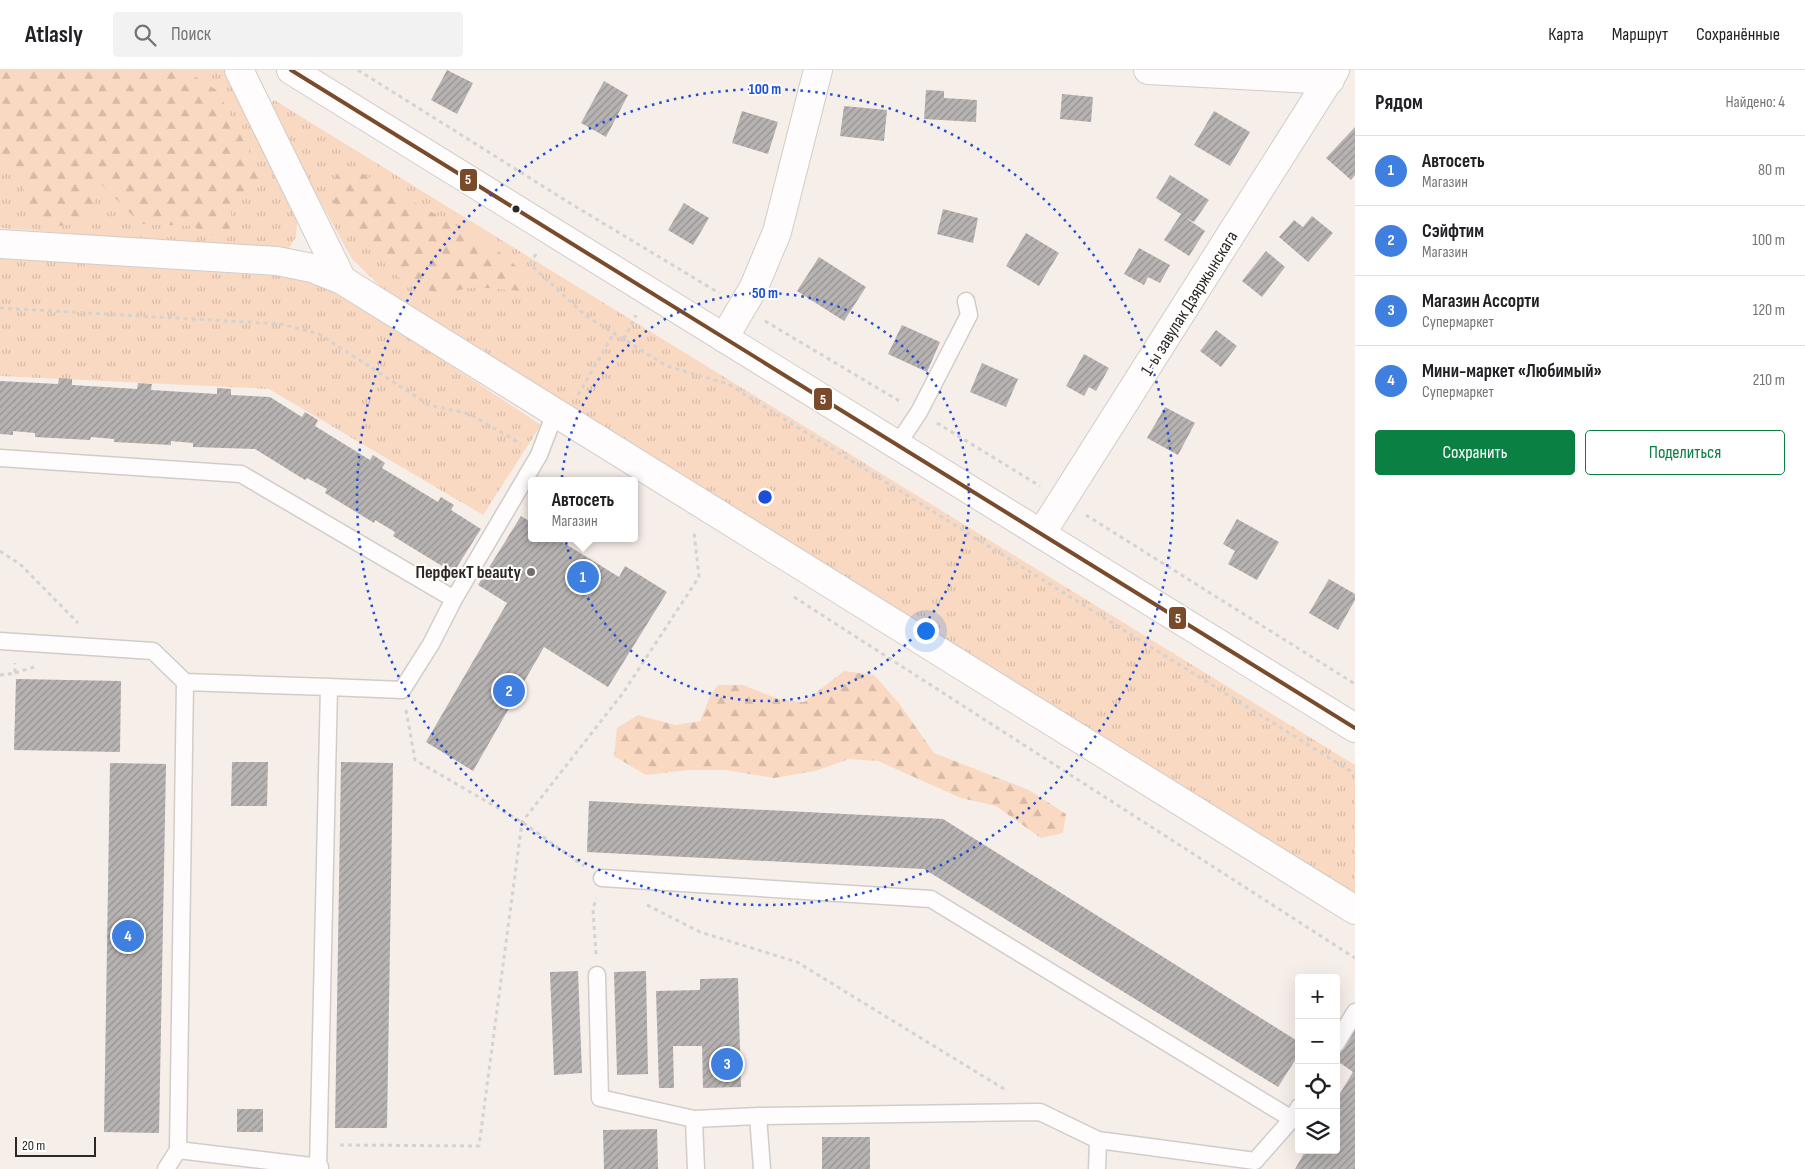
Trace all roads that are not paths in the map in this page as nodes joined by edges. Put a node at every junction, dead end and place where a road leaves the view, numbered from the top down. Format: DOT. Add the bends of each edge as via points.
graph roads {
  1 [pos="239,70"];
  2 [pos="291,70"];
  3 [pos="818,70"];
  4 [pos="1148,70"];
  5 [pos="1332,75"];
  6 [pos="0,244"];
  7 [pos="342,280"];
  8 [pos="966,302"];
  9 [pos="724,338"];
  10 [pos="560,416"];
  11 [pos="897,445"];
  12 [pos="0,458"];
  13 [pos="1041,534"];
  14 [pos="454,599"];
  15 [pos="0,641"];
  16 [pos="185,682"];
  17 [pos="329,687"];
  18 [pos="1355,728"];
  19 [pos="602,878"];
  20 [pos="1355,910"];
  21 [pos="597,975"];
  22 [pos="1355,1012"];
  23 [pos="1340,1037"];
  24 [pos="1295,1113"];
  25 [pos="758,1116"];
  26 [pos="694,1119"];
  27 [pos="1098,1140"];
  28 [pos="178,1150"];
  29 [pos="319,1168"];
  30 [pos="166,1169"];
  31 [pos="696,1169"];
  32 [pos="762,1169"];
  33 [pos="1097,1169"];
  1 -- 7 [label="street"];
  2 -- 9 [label="street"];
  3 -- 9 [label="street" via="777,232 754,287"];
  4 -- 5 [label="street"];
  5 -- 13 [label="street, 1-ы завулак Дзяржынскага"];
  6 -- 7 [label="street" via="277,261 312,268"];
  7 -- 10 [label="street"];
  8 -- 11 [label="lane" via="969,315 919,412"];
  9 -- 11 [label="street"];
  10 -- 14 [label="lane"];
  10 -- 20 [label="street"];
  11 -- 13 [label="street"];
  12 -- 14 [label="lane" via="242,474"];
  13 -- 18 [label="street"];
  14 -- 17 [label="lane" via="402,690"];
  15 -- 16 [label="lane" via="153,651"];
  16 -- 17 [label="lane"];
  16 -- 28 [label="lane"];
  17 -- 29 [label="lane"];
  19 -- 24 [label="lane" via="931,899"];
  21 -- 26 [label="lane" via="600,1098"];
  22 -- 23 [label="lane"];
  24 -- 27 [label="lane" via="1255,1161"];
  25 -- 26 [label="lane"];
  25 -- 27 [label="lane" via="1040,1112"];
  25 -- 32 [label="lane"];
  26 -- 31 [label="lane"];
  27 -- 33 [label="lane"];
  28 -- 29 [label="lane"];
  28 -- 30 [label="lane"];
}
